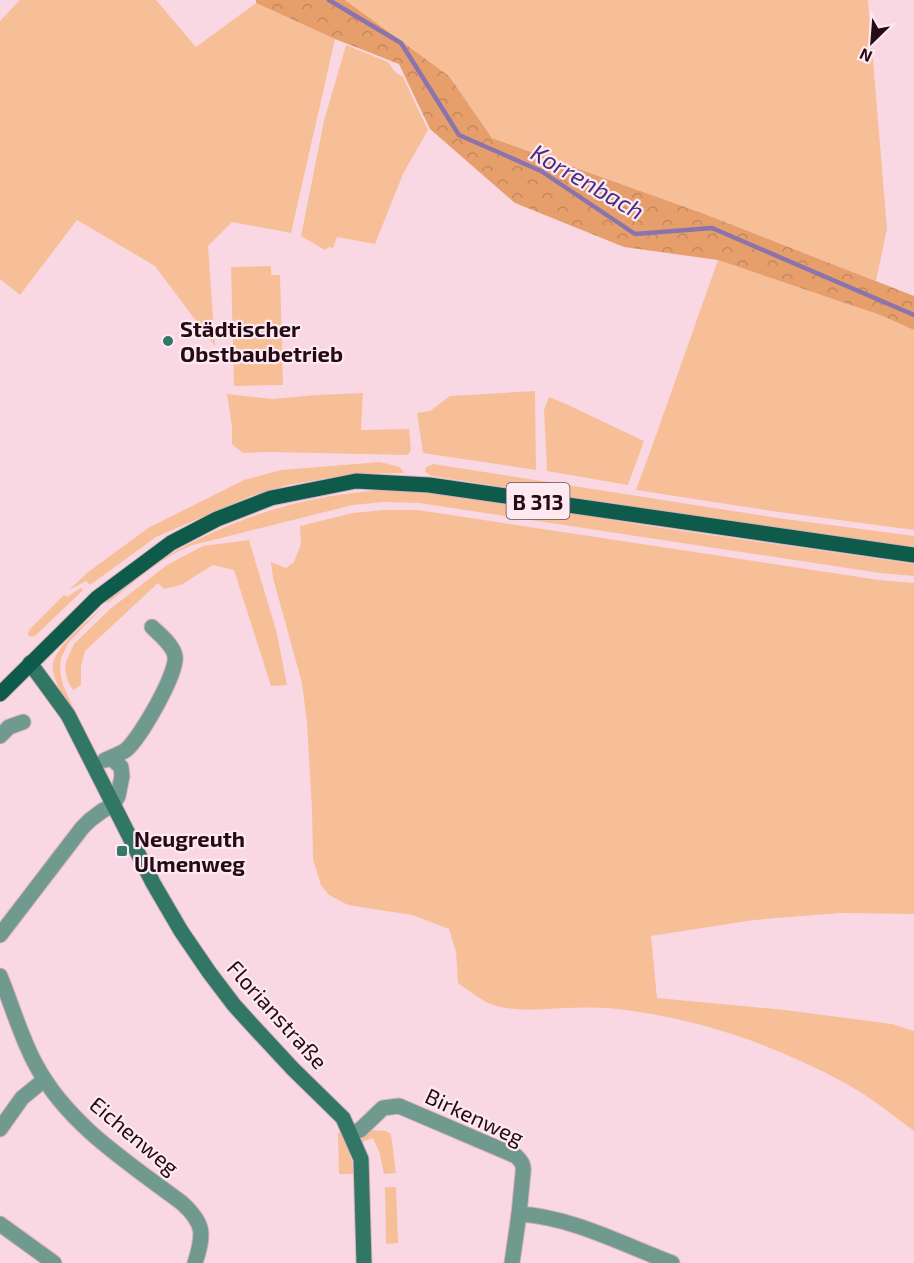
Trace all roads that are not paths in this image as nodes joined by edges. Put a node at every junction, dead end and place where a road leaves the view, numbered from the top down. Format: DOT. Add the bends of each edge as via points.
graph roads {
  1 [pos="914,555"];
  2 [pos="152,627"];
  3 [pos="30,663"];
  4 [pos="0,694"];
  5 [pos="22,722"];
  6 [pos="0,736"];
  7 [pos="111,758"];
  8 [pos="92,765"];
  9 [pos="113,806"];
  10 [pos="0,935"];
  11 [pos="0,976"];
  12 [pos="44,1080"];
  13 [pos="0,1129"];
  14 [pos="351,1133"];
  15 [pos="519,1214"];
  16 [pos="0,1224"];
  17 [pos="54,1263"];
  18 [pos="195,1263"];
  19 [pos="364,1263"];
  20 [pos="512,1263"];
  21 [pos="672,1263"];
  1 -- 3 [label="main road, B 313" via="429,485 356,481 271,498 217,519 171,543 97,598"];
  2 -- 7 [label="street" via="174,653 174,668 142,730 124,751"];
  3 -- 4 [label="main road, B 313"];
  3 -- 8 [label="street, Florianstraße" via="68,715"];
  5 -- 6 [label="street"];
  7 -- 8 [label="street"];
  7 -- 9 [label="street" via="121,767 122,776"];
  8 -- 9 [label="street, Florianstraße"];
  9 -- 10 [label="street" via="82,828"];
  9 -- 14 [label="street, Florianstraße" via="181,931 209,972 260,1034 343,1118"];
  11 -- 12 [label="street, Eichenweg"];
  12 -- 13 [label="street" via="22,1098"];
  12 -- 18 [label="street, Eichenweg" via="95,1137 193,1213 201,1234"];
  14 -- 15 [label="street, Birkenweg" via="360,1130 383,1108 399,1106 516,1156 524,1167"];
  14 -- 19 [label="street, Florianstraße" via="361,1159"];
  15 -- 20 [label="street"];
  15 -- 21 [label="street" via="562,1221"];
  16 -- 17 [label="street"];
}
